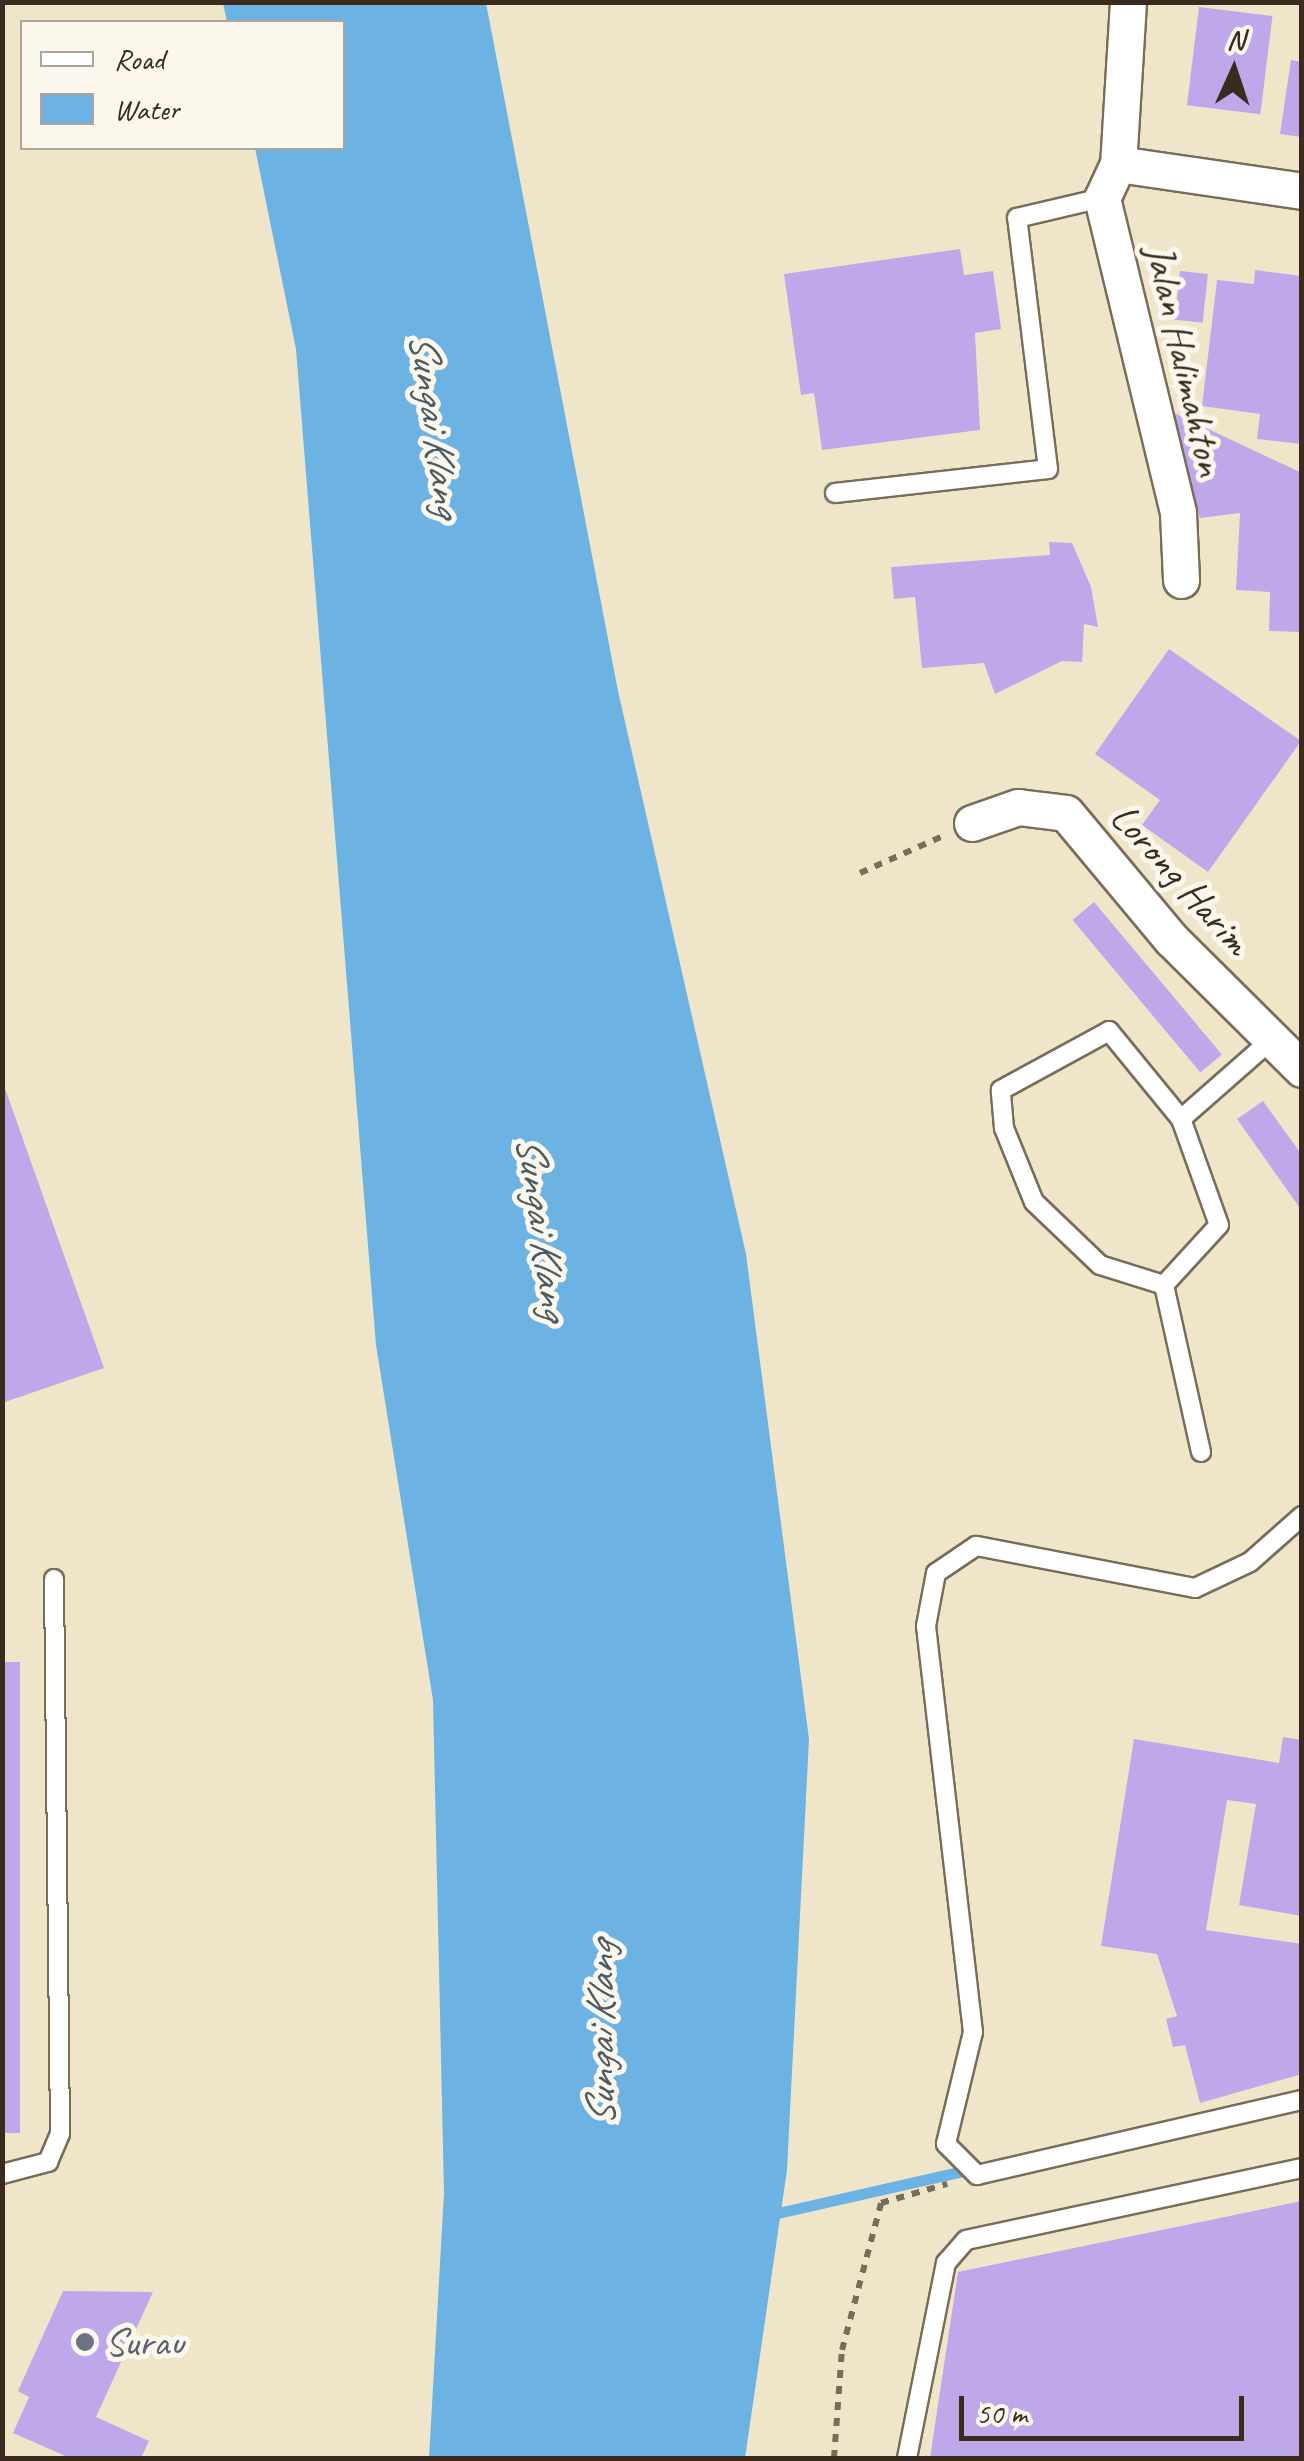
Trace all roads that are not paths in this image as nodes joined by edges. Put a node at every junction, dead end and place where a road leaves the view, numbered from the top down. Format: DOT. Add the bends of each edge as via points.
graph roads {
  1 [pos="1128,2"];
  2 [pos="1118,164"];
  3 [pos="1302,191"];
  4 [pos="1102,198"];
  5 [pos="835,493"];
  6 [pos="1180,580"];
  7 [pos="972,823"];
  8 [pos="1272,1039"];
  9 [pos="1302,1069"];
  10 [pos="1181,1120"];
  11 [pos="1164,1285"];
  12 [pos="1200,1452"];
  13 [pos="1302,1516"];
  14 [pos="54,1579"];
  15 [pos="1302,2100"];
  16 [pos="1302,2168"];
  17 [pos="2,2174"];
  18 [pos="907,2458"];
  1 -- 2 [label="street"];
  2 -- 3 [label="street"];
  2 -- 4 [label="street"];
  4 -- 5 [label="lane" via="1017,218 1048,469"];
  4 -- 6 [label="street, Jalan Halimahton" via="1178,513"];
  7 -- 8 [label="street, Lorong Harim" via="1018,807 1066,813"];
  8 -- 9 [label="street, Lorong Harim"];
  8 -- 10 [label="lane"];
  10 -- 11 [label="lane" via="1220,1225"];
  10 -- 11 [label="lane" via="1109,1031 1001,1090 1004,1128 1034,1202 1100,1265"];
  11 -- 12 [label="lane"];
  13 -- 15 [label="lane" via="1206,1586 996,1546 953,1554 936,1573 926,1626 973,2032 946,2144 976,2174"];
  14 -- 17 [label="lane" via="60,2134 48,2162"];
  16 -- 18 [label="lane" via="966,2240 946,2263"];
}
